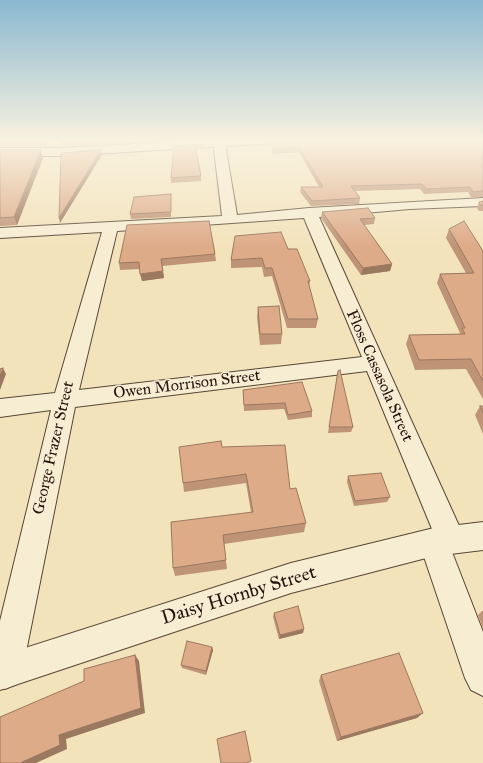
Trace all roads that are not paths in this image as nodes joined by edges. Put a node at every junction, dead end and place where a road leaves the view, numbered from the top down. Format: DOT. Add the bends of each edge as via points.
graph roads {
  1 [pos="224,176"];
  2 [pos="483,202"];
  3 [pos="309,212"];
  4 [pos="230,220"];
  5 [pos="110,226"];
  6 [pos="0,233"];
  7 [pos="373,363"];
  8 [pos="64,399"];
  9 [pos="0,408"];
  10 [pos="483,536"];
  11 [pos="442,541"];
  12 [pos="2,673"];
  13 [pos="483,678"];
  1 -- 4 [label="street"];
  2 -- 3 [label="street"];
  3 -- 4 [label="street"];
  3 -- 7 [label="street, Floss Cassasola Street"];
  4 -- 5 [label="street"];
  5 -- 6 [label="street"];
  5 -- 8 [label="street, George Frazer Street"];
  7 -- 8 [label="street, Owen Morrison Street"];
  7 -- 11 [label="street, Floss Cassasola Street"];
  8 -- 9 [label="street, Owen Morrison Street"];
  8 -- 12 [label="street, George Frazer Street"];
  10 -- 11 [label="street, Daisy Hornby Street"];
  11 -- 12 [label="street, Daisy Hornby Street" via="291,578"];
  11 -- 13 [label="street, Floss Cassasola Street"];
}
